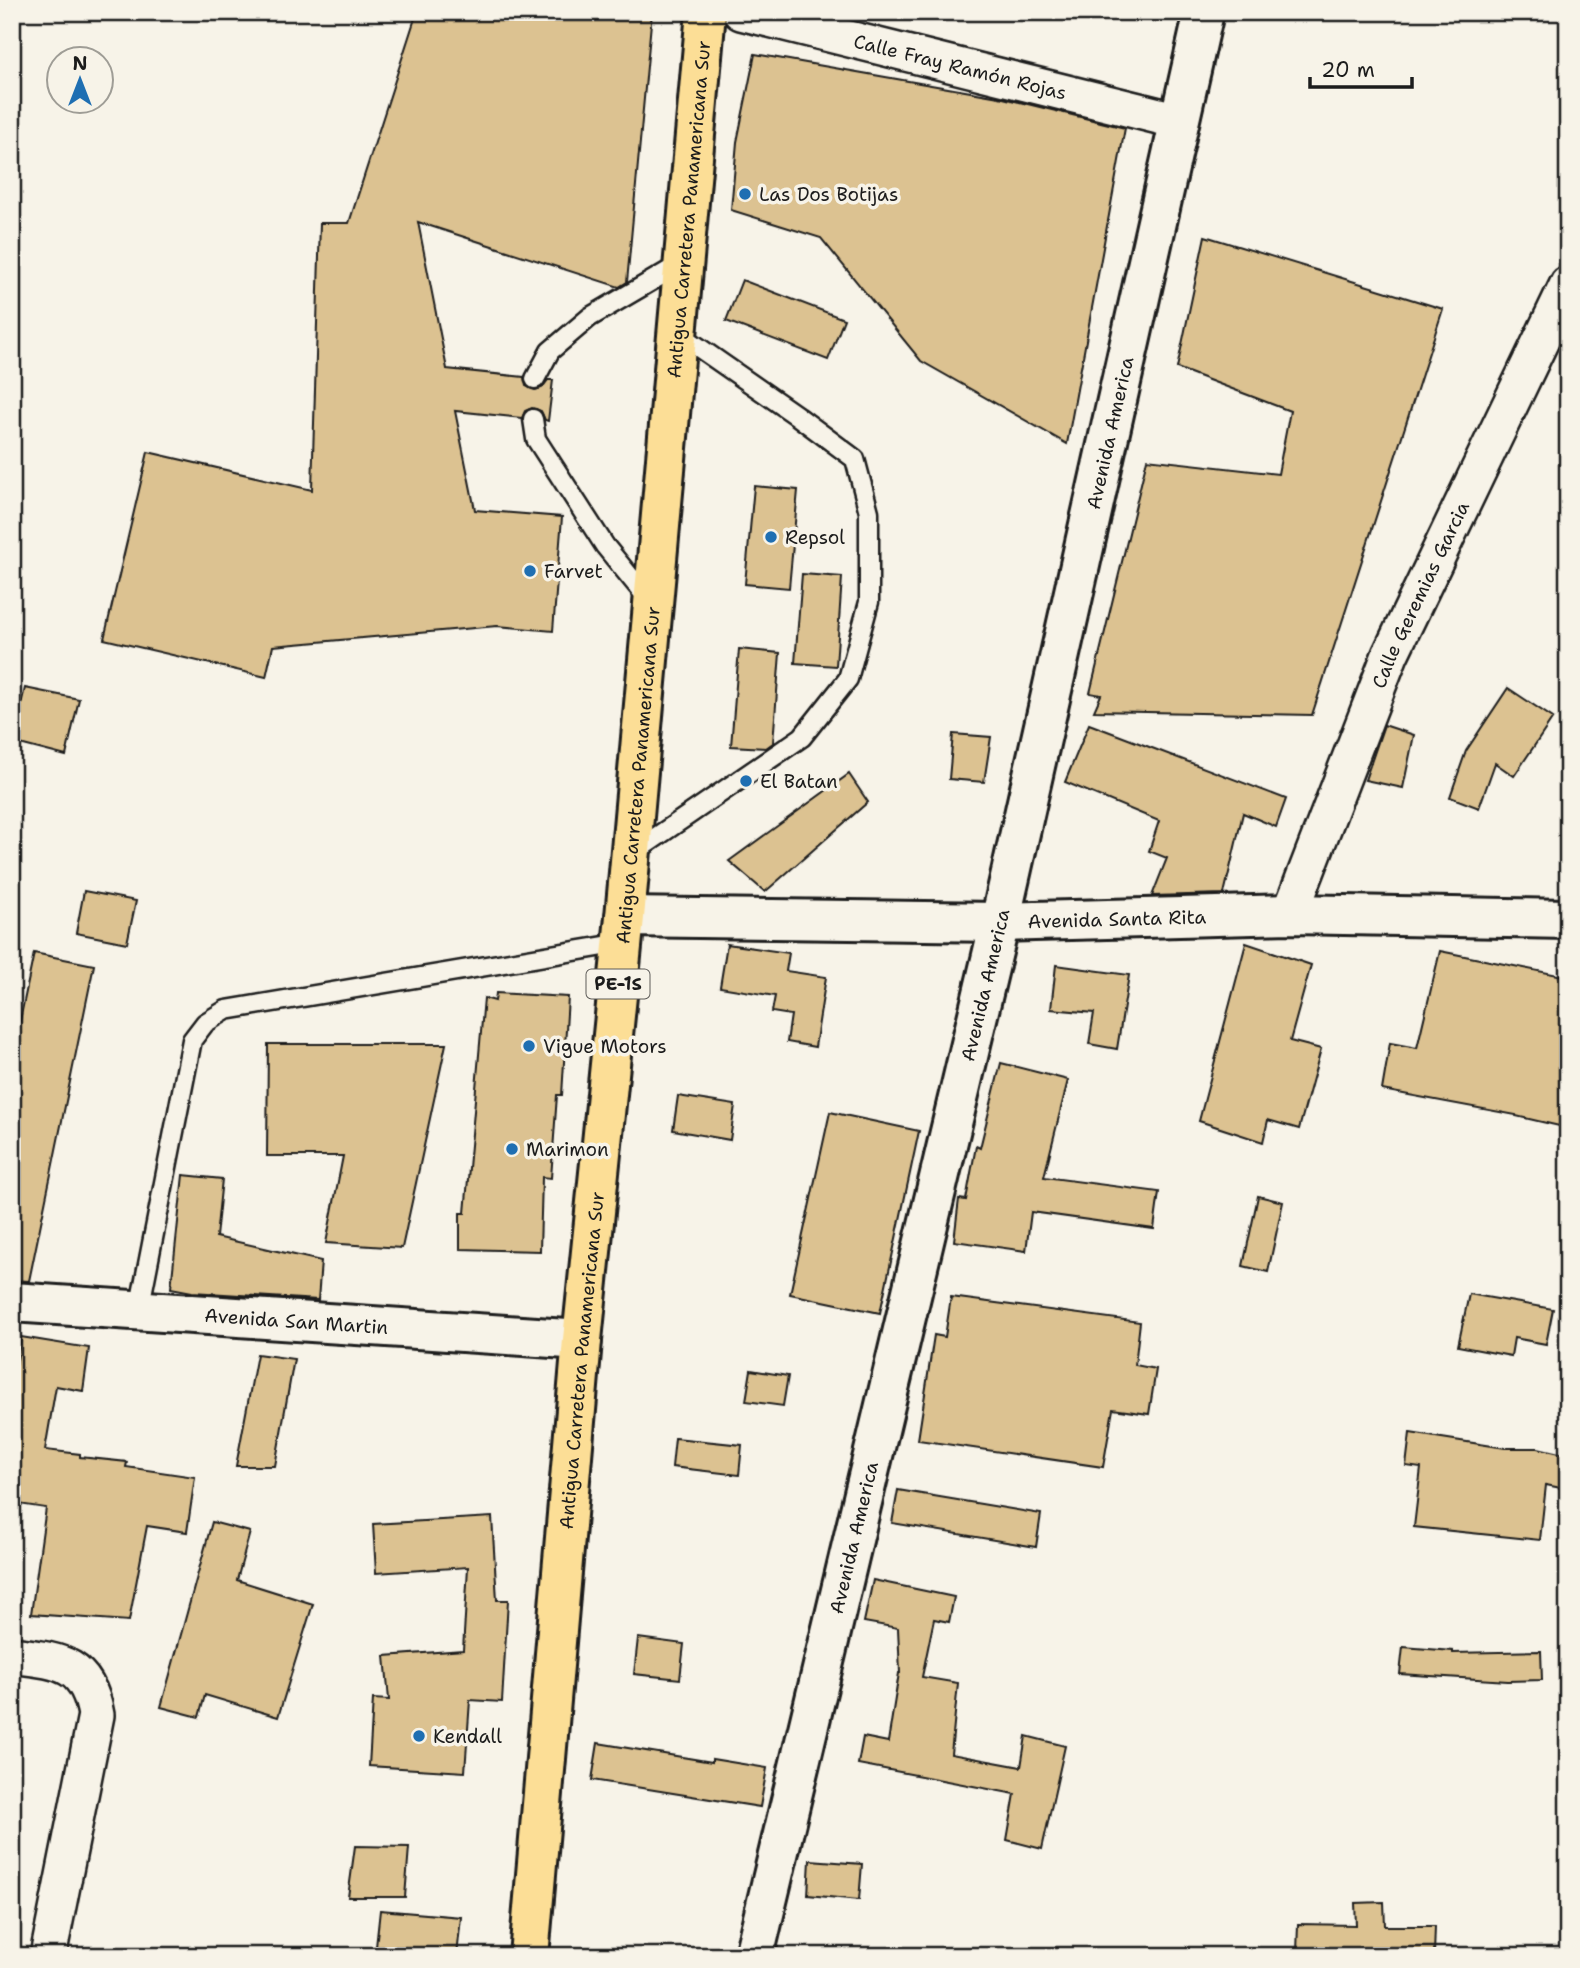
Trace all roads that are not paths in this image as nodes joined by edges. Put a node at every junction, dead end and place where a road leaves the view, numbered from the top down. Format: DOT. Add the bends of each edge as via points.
graph roads {
  1 [pos="706,12"];
  2 [pos="741,12"];
  3 [pos="1204,12"];
  4 [pos="1179,121"];
  5 [pos="684,262"];
  6 [pos="1568,284"];
  7 [pos="677,333"];
  8 [pos="535,379"];
  9 [pos="533,419"];
  10 [pos="653,605"];
  11 [pos="630,855"];
  12 [pos="1290,914"];
  13 [pos="1568,919"];
  14 [pos="1000,922"];
  15 [pos="624,930"];
  16 [pos="12,1303"];
  17 [pos="139,1310"];
  18 [pos="582,1340"];
  19 [pos="12,1655"];
  20 [pos="48,1956"];
  21 [pos="529,1956"];
  22 [pos="754,1956"];
  1 -- 5 [label="highway, Antigua Carretera Panamericana Sur / PE-1S"];
  2 -- 4 [label="street, Calle Fray Ramón Rojas"];
  3 -- 4 [label="street, Avenida America"];
  4 -- 14 [label="street, Avenida America"];
  5 -- 7 [label="highway, Antigua Carretera Panamericana Sur / PE-1S"];
  5 -- 8 [label="lane" via="590,317 550,351"];
  6 -- 12 [label="street, Calle Geremias Garcia" via="1390,655"];
  7 -- 10 [label="highway, Antigua Carretera Panamericana Sur / PE-1S"];
  7 -- 11 [label="lane" via="855,459 869,512 869,603 849,679 802,737"];
  9 -- 10 [label="lane" via="536,439 605,546"];
  10 -- 11 [label="highway, Antigua Carretera Panamericana Sur / PE-1S"];
  11 -- 15 [label="highway, Antigua Carretera Panamericana Sur / PE-1S"];
  12 -- 13 [label="street, Avenida Santa Rita"];
  12 -- 14 [label="street, Avenida Santa Rita"];
  14 -- 15 [label="street, Avenida Santa Rita"];
  14 -- 22 [label="street, Avenida America"];
  15 -- 17 [label="lane" via="226,1010 205,1023 192,1040"];
  15 -- 18 [label="highway, Antigua Carretera Panamericana Sur / PE-1S"];
  16 -- 17 [label="street, Avenida San Martin"];
  17 -- 18 [label="street, Avenida San Martin"];
  18 -- 21 [label="highway, Antigua Carretera Panamericana Sur / PE-1S"];
  19 -- 20 [label="street" via="54,1660 71,1668 89,1689 96,1716"];
}
